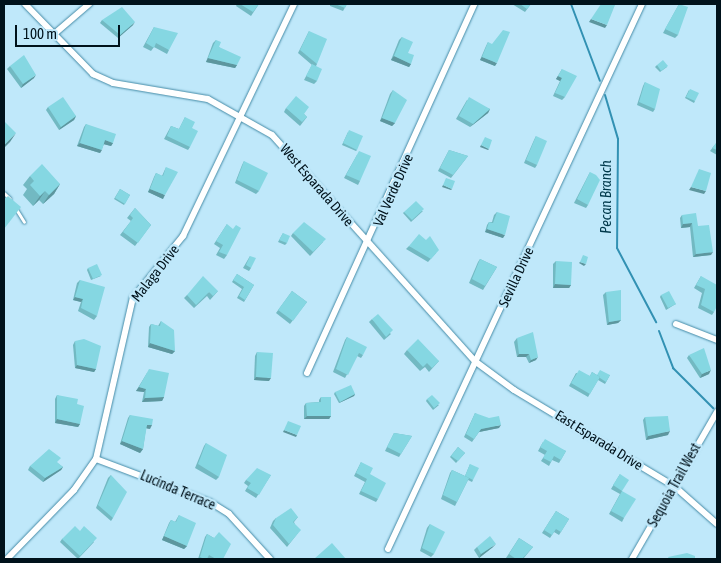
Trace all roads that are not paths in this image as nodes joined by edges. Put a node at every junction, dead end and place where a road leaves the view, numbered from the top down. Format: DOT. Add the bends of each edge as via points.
graph roads {
  1 [pos="25,4"];
  2 [pos="89,4"];
  3 [pos="294,4"];
  4 [pos="474,4"];
  5 [pos="642,4"];
  6 [pos="53,36"];
  7 [pos="242,115"];
  8 [pos="4,192"];
  9 [pos="24,222"];
  10 [pos="369,244"];
  11 [pos="676,324"];
  12 [pos="717,340"];
  13 [pos="476,362"];
  14 [pos="307,373"];
  15 [pos="717,412"];
  16 [pos="96,459"];
  17 [pos="674,486"];
  18 [pos="717,524"];
  19 [pos="388,550"];
  20 [pos="7,559"];
  21 [pos="270,559"];
  22 [pos="632,559"];
  1 -- 6 [label="street, West Esparada Drive"];
  2 -- 6 [label="street"];
  3 -- 7 [label="street, Malaga Drive"];
  4 -- 10 [label="street, Val Verde Drive"];
  5 -- 13 [label="street, Sevilla Drive"];
  6 -- 7 [label="street, West Esparada Drive" via="84,68 103,79 196,95"];
  7 -- 10 [label="street, West Esparada Drive" via="291,152"];
  7 -- 16 [label="street, Malaga Drive" via="183,236 132,299"];
  8 -- 9 [label="lane"];
  10 -- 13 [label="street, West Esparada Drive"];
  10 -- 14 [label="street, Val Verde Drive"];
  11 -- 12 [label="street"];
  13 -- 17 [label="street, East Esparada Drive" via="514,390"];
  13 -- 19 [label="street, Sevilla Drive"];
  15 -- 17 [label="street, Sequoia Trail West"];
  16 -- 20 [label="street, Malaga Drive" via="74,490"];
  16 -- 21 [label="street, Lucinda Terrace" via="210,502 228,514"];
  17 -- 18 [label="street, East Esparada Drive"];
  17 -- 22 [label="street, Sequoia Trail West"];
}
